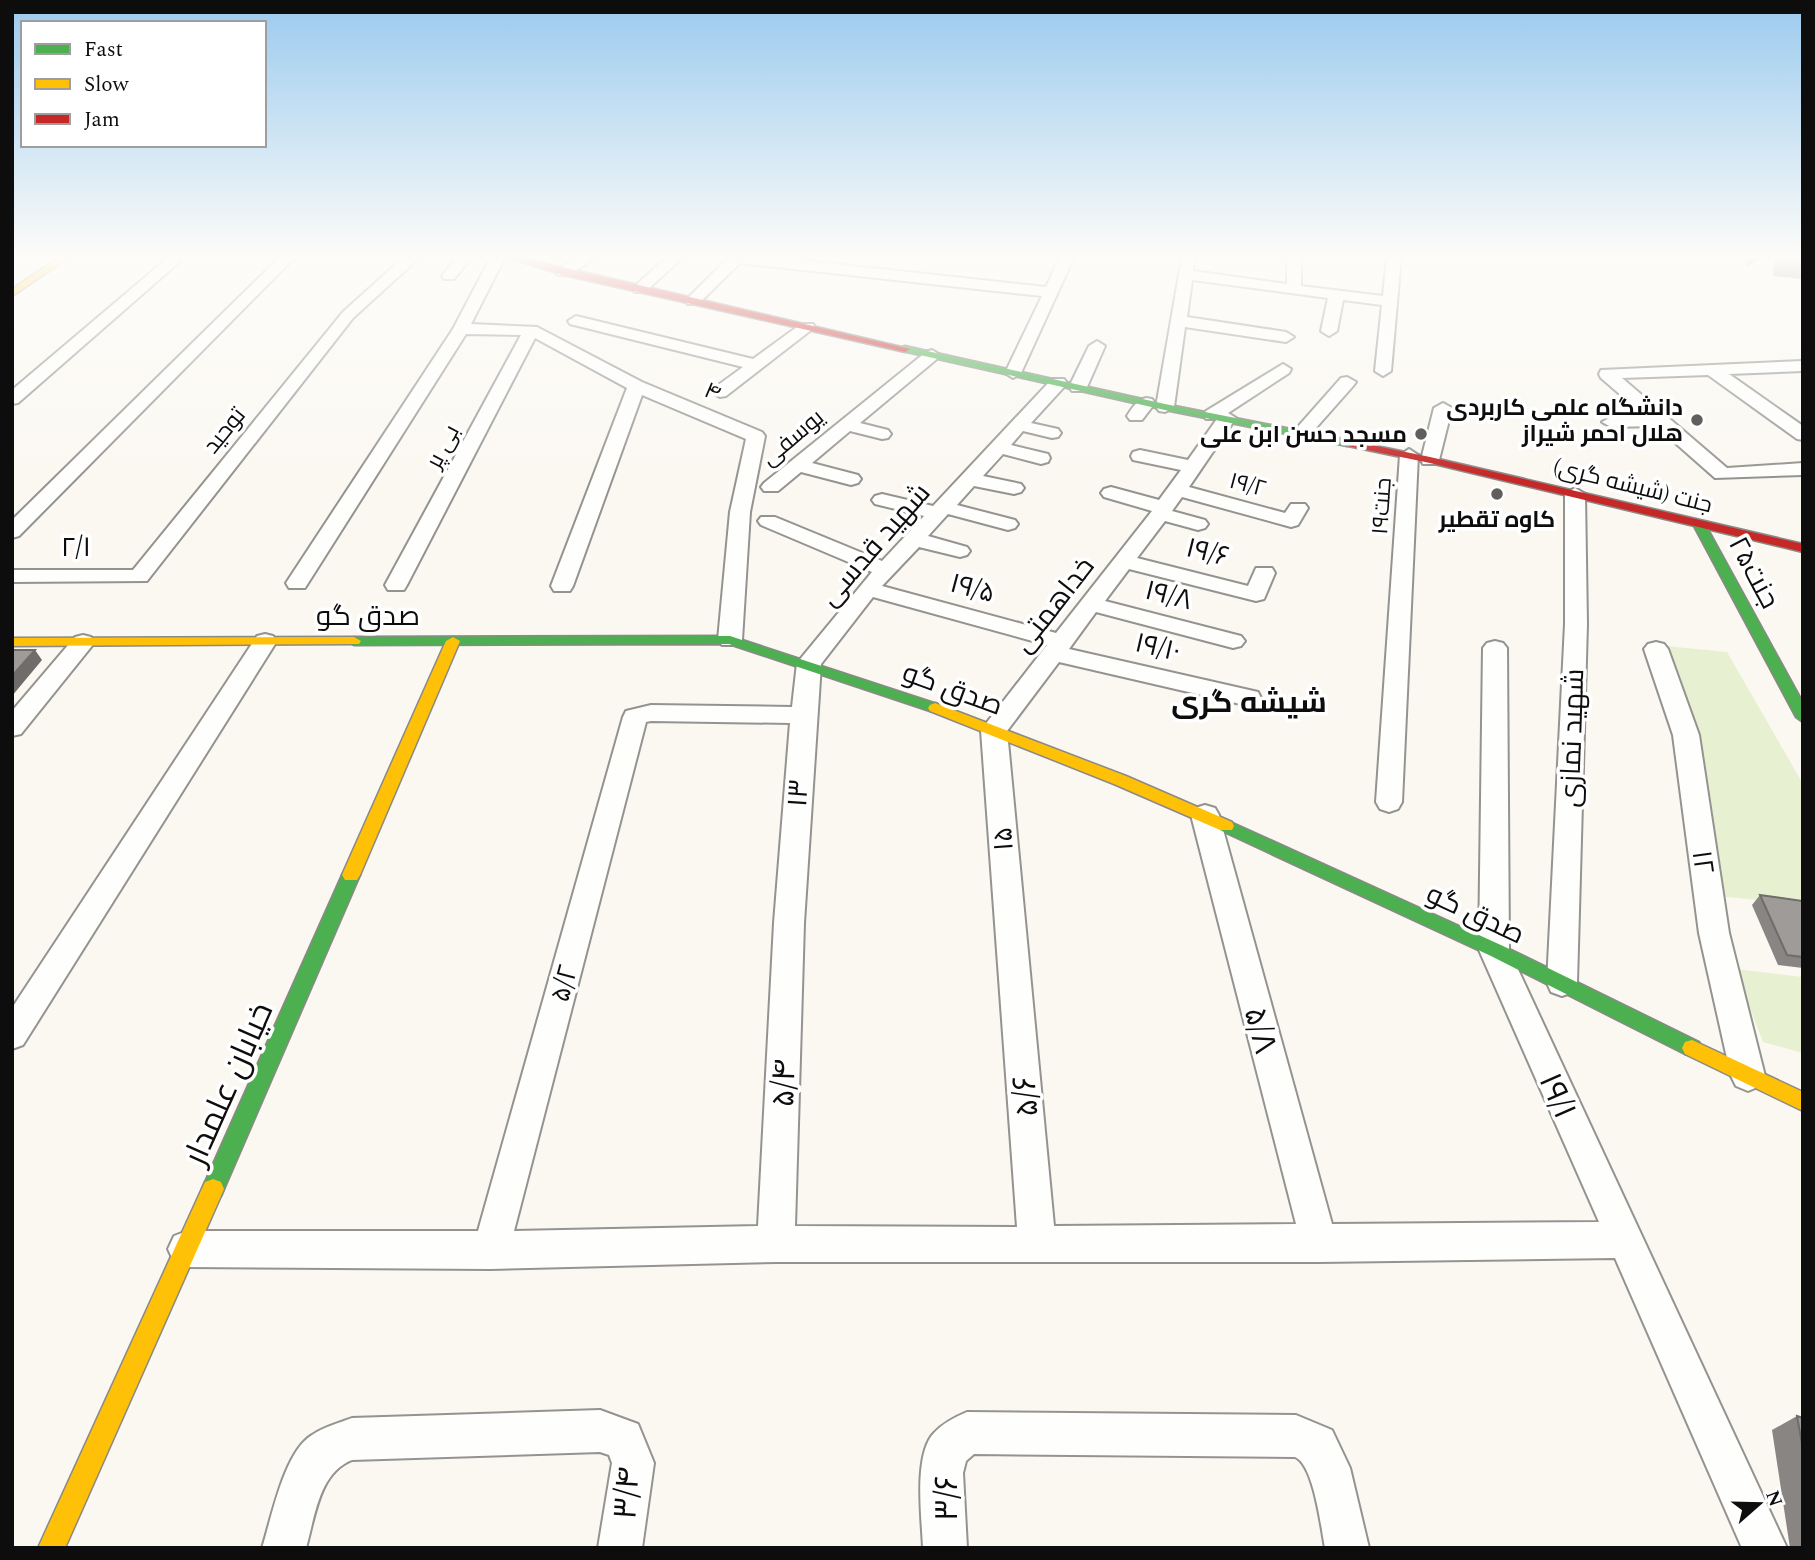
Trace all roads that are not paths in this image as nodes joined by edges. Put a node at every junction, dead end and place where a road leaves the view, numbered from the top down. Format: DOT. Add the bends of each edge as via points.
graph roads {
  1 [pos="461,329"];
  2 [pos="94,330"];
  3 [pos="212,330"];
  4 [pos="336,330"];
  5 [pos="517,330"];
  6 [pos="531,330"];
  7 [pos="612,330"];
  8 [pos="803,330"];
  9 [pos="820,330"];
  10 [pos="1033,330"];
  11 [pos="1178,330"];
  12 [pos="1238,330"];
  13 [pos="1388,330"];
  14 [pos="1286,337"];
  15 [pos="1097,346"];
  16 [pos="932,355"];
  17 [pos="757,365"];
  18 [pos="1803,366"];
  19 [pos="1283,369"];
  20 [pos="1712,370"];
  21 [pos="1383,371"];
  22 [pos="1013,373"];
  23 [pos="1347,382"];
  24 [pos="1058,383"];
  25 [pos="636,386"];
  26 [pos="1079,387"];
  27 [pos="720,392"];
  28 [pos="12,399"];
  29 [pos="1165,407"];
  30 [pos="1443,408"];
  31 [pos="1803,412"];
  32 [pos="1774,414"];
  33 [pos="1219,417"];
  34 [pos="1660,420"];
  35 [pos="1611,422"];
  36 [pos="845,424"];
  37 [pos="1019,425"];
  38 [pos="1052,433"];
  39 [pos="882,434"];
  40 [pos="1301,434"];
  41 [pos="1803,435"];
  42 [pos="991,455"];
  43 [pos="1409,455"];
  44 [pos="1140,456"];
  45 [pos="1041,458"];
  46 [pos="1430,460"];
  47 [pos="796,465"];
  48 [pos="1193,467"];
  49 [pos="1803,469"];
  50 [pos="851,479"];
  51 [pos="968,479"];
  52 [pos="771,487"];
  53 [pos="1014,488"];
  54 [pos="1177,490"];
  55 [pos="1111,493"];
  56 [pos="1574,494"];
  57 [pos="882,500"];
  58 [pos="1298,508"];
  59 [pos="940,510"];
  60 [pos="1162,511"];
  61 [pos="768,521"];
  62 [pos="1008,524"];
  63 [pos="1198,524"];
  64 [pos="1700,526"];
  65 [pos="12,532"];
  66 [pos="914,539"];
  67 [pos="1803,548"];
  68 [pos="960,551"];
  69 [pos="1402,560"];
  70 [pos="1124,561"];
  71 [pos="886,570"];
  72 [pos="1264,573"];
  73 [pos="12,576"];
  74 [pos="139,576"];
  75 [pos="297,583"];
  76 [pos="396,585"];
  77 [pos="562,586"];
  78 [pos="868,589"];
  79 [pos="1091,604"];
  80 [pos="730,640"];
  81 [pos="265,641"];
  82 [pos="453,641"];
  83 [pos="1233,641"];
  84 [pos="12,642"];
  85 [pos="83,642"];
  86 [pos="1058,647"];
  87 [pos="1495,648"];
  88 [pos="1656,649"];
  89 [pos="809,663"];
  90 [pos="1249,698"];
  91 [pos="803,715"];
  92 [pos="1803,717"];
  93 [pos="12,729"];
  94 [pos="993,730"];
  95 [pos="1389,802"];
  96 [pos="1205,815"];
  97 [pos="789,923"];
  98 [pos="1010,947"];
  99 [pos="1494,950"];
  100 [pos="1562,983"];
  101 [pos="12,1035"];
  102 [pos="1748,1076"];
  103 [pos="1802,1082"];
  104 [pos="1803,1102"];
  105 [pos="1624,1240"];
  106 [pos="776,1244"];
  107 [pos="1319,1244"];
  108 [pos="1037,1245"];
  109 [pos="187,1249"];
  110 [pos="491,1250"];
  111 [pos="51,1548"];
  112 [pos="284,1548"];
  113 [pos="620,1548"];
  114 [pos="945,1548"];
  115 [pos="1347,1548"];
  116 [pos="1765,1548"];
  1 -- 75 [label="street"];
  2 -- 28 [label="street"];
  3 -- 65 [label="street"];
  4 -- 74 [label="street, توحید"];
  5 -- 6 [label="street, ۴"];
  6 -- 25 [label="street, ۴"];
  6 -- 76 [label="street, بی پر"];
  7 -- 17 [label="street"];
  8 -- 17 [label="street"];
  9 -- 16 [label="street, جنت (شیشه گری)"];
  10 -- 22 [label="street"];
  11 -- 29 [label="street"];
  12 -- 14 [label="street"];
  13 -- 21 [label="street"];
  15 -- 26 [label="street"];
  16 -- 22 [label="street, جنت (شیشه گری)"];
  16 -- 36 [label="street, یوسفی"];
  17 -- 27 [label="street"];
  18 -- 20 [label="street"];
  19 -- 33 [label="street"];
  20 -- 32 [label="street"];
  20 -- 34 [label="street" via="1607,374"];
  22 -- 24 [label="street, جنت (شیشه گری)"];
  23 -- 40 [label="street"];
  24 -- 26 [label="street, جنت (شیشه گری)"];
  24 -- 37 [label="street"];
  25 -- 77 [label="street"];
  25 -- 80 [label="street, ۴" via="755,436 740,512"];
  26 -- 29 [label="street, جنت (شیشه گری)" via="1141,409"];
  29 -- 33 [label="street, جنت (شیشه گری)"];
  30 -- 46 [label="street"];
  31 -- 32 [label="street"];
  32 -- 41 [label="street"];
  33 -- 40 [label="street, جنت (شیشه گری)"];
  33 -- 48 [label="street"];
  34 -- 35 [label="street"];
  34 -- 49 [label="street" via="1722,474"];
  36 -- 39 [label="street"];
  36 -- 47 [label="street, یوسفی"];
  37 -- 38 [label="street"];
  37 -- 42 [label="street"];
  40 -- 43 [label="street, جنت (شیشه گری)"];
  42 -- 45 [label="street"];
  42 -- 51 [label="street, شهید قدسی"];
  43 -- 46 [label="street, جنت (شیشه گری)"];
  43 -- 69 [label="street, جنت۱۹"];
  44 -- 48 [label="street"];
  46 -- 56 [label="street, جنت (شیشه گری)"];
  47 -- 50 [label="street"];
  47 -- 52 [label="street, یوسفی"];
  48 -- 54 [label="street"];
  51 -- 53 [label="street"];
  51 -- 59 [label="street, شهید قدسی"];
  54 -- 58 [label="street, ۱۹/۲" via="1275,527 1291,521"];
  54 -- 60 [label="street"];
  55 -- 60 [label="street"];
  56 -- 64 [label="street, جنت (شیشه گری)"];
  56 -- 100 [label="street, شهید نمازی" via="1576,624"];
  57 -- 59 [label="street"];
  59 -- 62 [label="street"];
  59 -- 66 [label="street, شهید قدسی"];
  60 -- 63 [label="street"];
  60 -- 70 [label="street, خداهمتی"];
  61 -- 71 [label="street"];
  64 -- 67 [label="street, جنت (شیشه گری)"];
  64 -- 92 [label="street, جنت۲۵"];
  66 -- 68 [label="street"];
  66 -- 71 [label="street, شهید قدسی"];
  69 -- 95 [label="street"];
  70 -- 72 [label="street, ۱۹/۶" via="1256,594"];
  70 -- 79 [label="street, خداهمتی"];
  71 -- 78 [label="street, شهید قدسی"];
  73 -- 74 [label="street, ۲/۱"];
  78 -- 86 [label="street, ۱۹/۵"];
  78 -- 89 [label="street, شهید قدسی"];
  79 -- 83 [label="street, ۱۹/۸"];
  79 -- 86 [label="street, خداهمتی"];
  80 -- 82 [label="street, صدق گو"];
  80 -- 89 [label="street, صدق گو"];
  81 -- 82 [label="street, صدق گو"];
  81 -- 85 [label="street, صدق گو"];
  81 -- 101 [label="street"];
  82 -- 109 [label="street, خیابان علمدار"];
  84 -- 85 [label="street, صدق گو"];
  85 -- 93 [label="street"];
  86 -- 90 [label="street, ۱۹/۱۰"];
  86 -- 94 [label="street, خداهمتی"];
  87 -- 99 [label="street"];
  88 -- 102 [label="street, ۱۲" via="1686,736 1714,933"];
  89 -- 91 [label="street, ۱۳"];
  89 -- 94 [label="street, صدق گو"];
  91 -- 97 [label="street, ۱۳"];
  91 -- 110 [label="street, ۵/۲" via="651,713 635,717"];
  94 -- 96 [label="street, صدق گو"];
  94 -- 98 [label="street, ۱۵"];
  96 -- 99 [label="street, صدق گو"];
  96 -- 107 [label="street, ۵/۸"];
  97 -- 106 [label="street, ۵/۴"];
  98 -- 108 [label="street, ۵/۶"];
  99 -- 100 [label="street, صدق گو"];
  99 -- 105 [label="street, ۱۹/۱"];
  100 -- 102 [label="street, صدق گو"];
  102 -- 103 [label="street"];
  102 -- 104 [label="street, صدق گو"];
  105 -- 107 [label="street"];
  105 -- 116 [label="street, ۱۹/۱"];
  106 -- 108 [label="street"];
  106 -- 110 [label="street"];
  107 -- 108 [label="street"];
  109 -- 110 [label="street"];
  109 -- 111 [label="street, خیابان علمدار"];
  112 -- 113 [label="street, ۳/۴" via="308,1470 325,1450 352,1439 600,1432 623,1439 633,1463"];
  114 -- 115 [label="street, ۳/۶" via="942,1473 947,1449 967,1433 1296,1436 1317,1445 1329,1468"];
}
